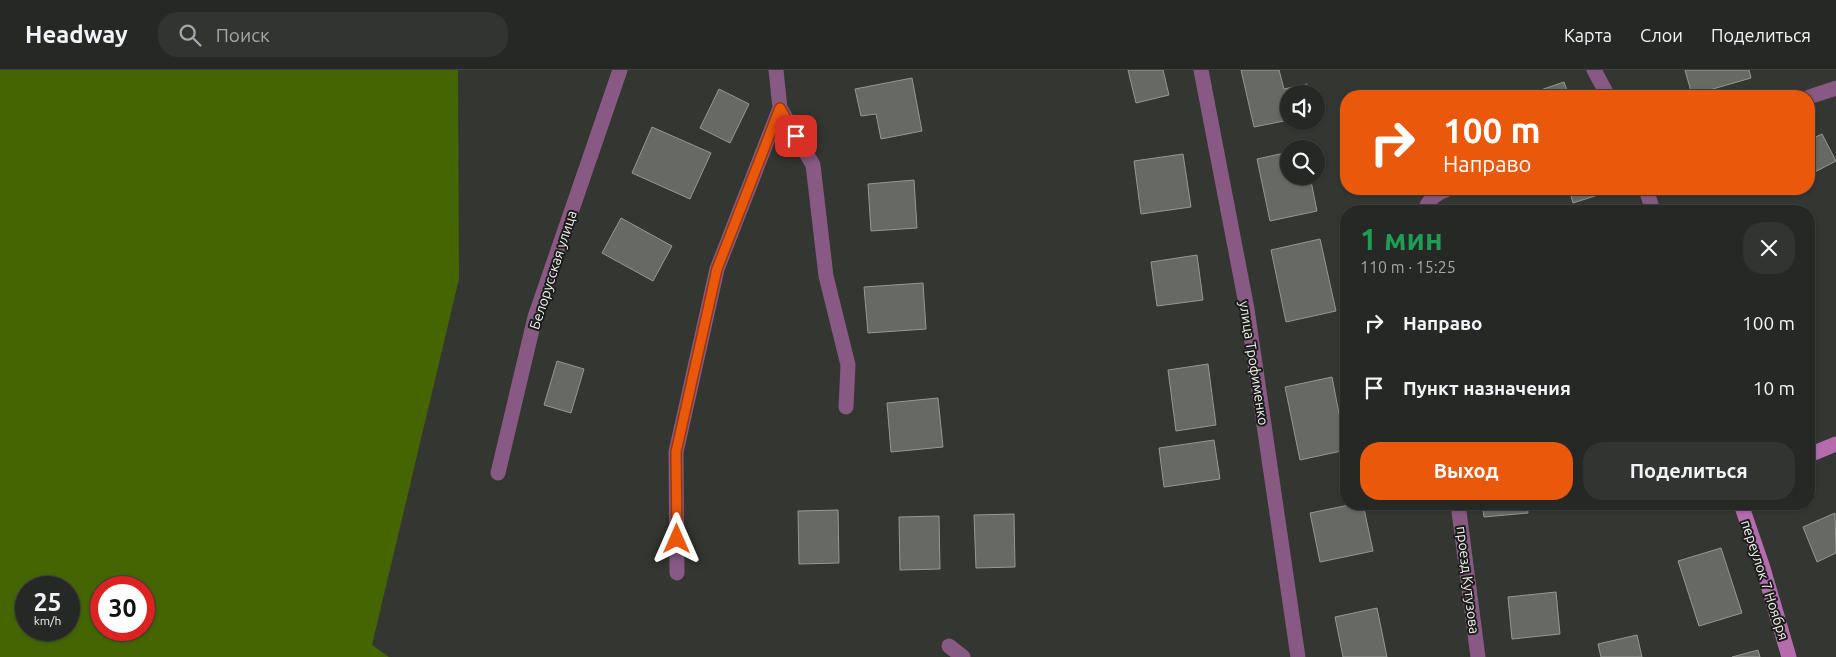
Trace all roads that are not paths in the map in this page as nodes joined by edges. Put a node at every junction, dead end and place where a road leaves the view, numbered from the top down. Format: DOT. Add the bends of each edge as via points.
graph roads {
  1 [pos="620,70"];
  2 [pos="776,70"];
  3 [pos="1201,70"];
  4 [pos="1594,70"];
  5 [pos="1836,88"];
  6 [pos="1605,90"];
  7 [pos="1815,95"];
  8 [pos="780,108"];
  9 [pos="1436,195"];
  10 [pos="1426,205"];
  11 [pos="846,407"];
  12 [pos="1836,444"];
  13 [pos="1815,453"];
  14 [pos="498,473"];
  15 [pos="1459,510"];
  16 [pos="1743,510"];
  17 [pos="677,573"];
  18 [pos="949,646"];
  19 [pos="963,657"];
  20 [pos="1298,657"];
  21 [pos="1478,657"];
  22 [pos="1789,657"];
  1 -- 14 [label="street, Белорусская улица" via="536,317"];
  2 -- 8 [label="street"];
  3 -- 20 [label="street, улица Трофименко" via="1246,309"];
  4 -- 6 [label="street"];
  5 -- 7 [label="street"];
  8 -- 11 [label="street" via="813,165 826,276 848,365"];
  8 -- 17 [label="street" via="712,288 676,452"];
  9 -- 10 [label="street"];
  12 -- 13 [label="street"];
  15 -- 21 [label="street, проезд Кутузова"];
  16 -- 22 [label="street, переулок 7 Ноября"];
  18 -- 19 [label="street"];
}
